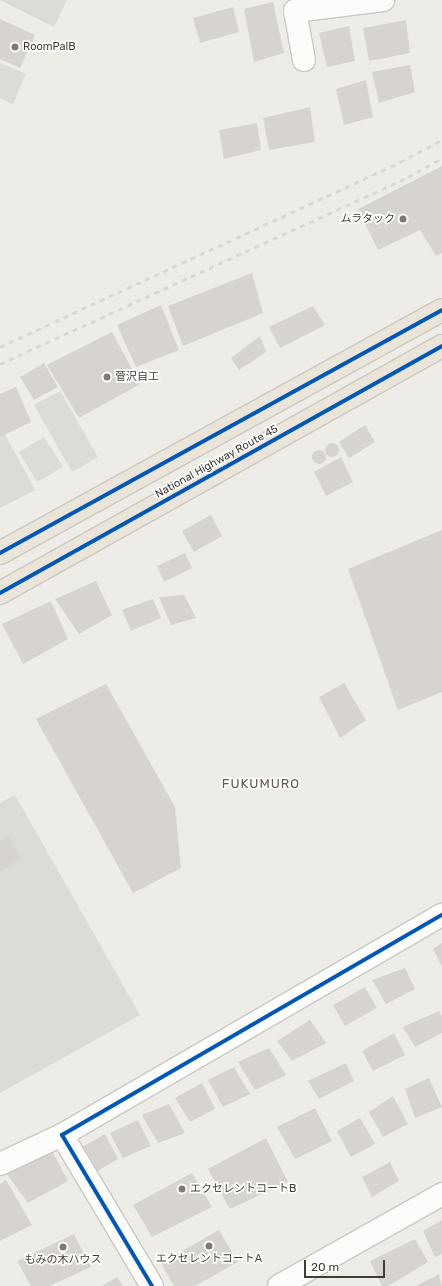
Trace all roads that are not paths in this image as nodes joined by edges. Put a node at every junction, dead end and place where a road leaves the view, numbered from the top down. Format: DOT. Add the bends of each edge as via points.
graph roads {
  1 [pos="383,0"];
  2 [pos="304,60"];
  3 [pos="442,310"];
  4 [pos="442,346"];
  5 [pos="0,553"];
  6 [pos="0,593"];
  7 [pos="442,915"];
  8 [pos="62,1135"];
  9 [pos="0,1164"];
  10 [pos="442,1194"];
  11 [pos="152,1286"];
  12 [pos="279,1286"];
  1 -- 2 [label="street" via="295,11"];
  3 -- 5 [label="highway"];
  4 -- 6 [label="highway, National Highway Route 45"];
  7 -- 8 [label="street"];
  8 -- 9 [label="street"];
  8 -- 11 [label="street"];
  10 -- 12 [label="street"];
}
